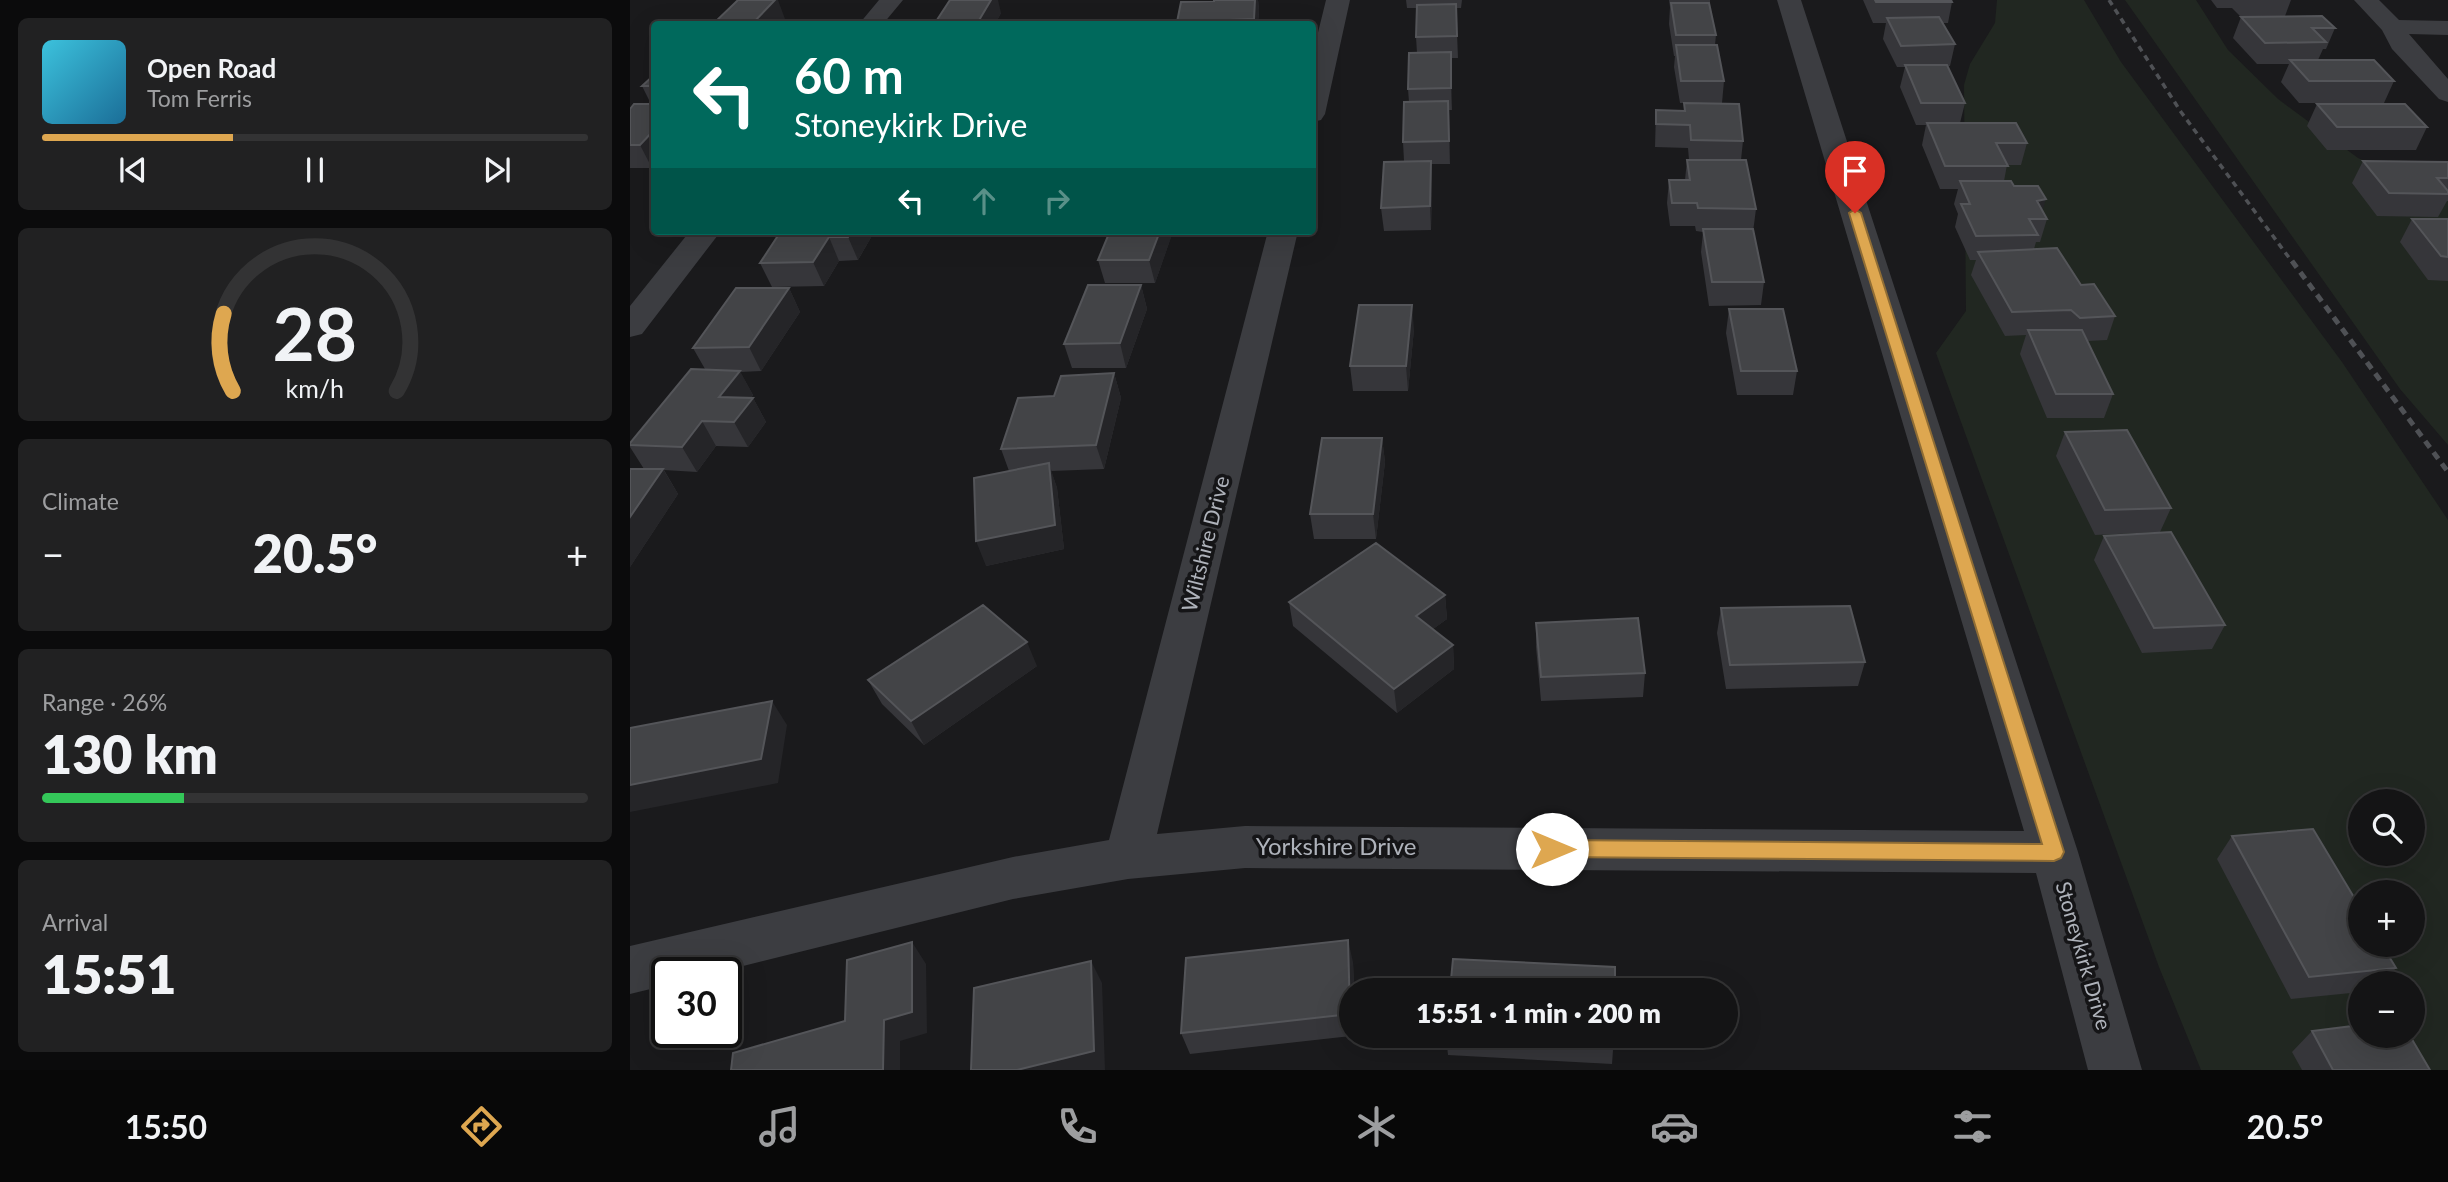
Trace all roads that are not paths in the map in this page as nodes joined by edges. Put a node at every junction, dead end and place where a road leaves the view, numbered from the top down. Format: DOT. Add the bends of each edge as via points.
graph roads {
  1 [pos="891,0"];
  2 [pos="1338,0"];
  3 [pos="1788,0"];
  4 [pos="2366,0"];
  5 [pos="874,21"];
  6 [pos="2393,27"];
  7 [pos="2448,29"];
  8 [pos="2448,94"];
  9 [pos="1316,96"];
  10 [pos="703,235"];
  11 [pos="1282,235"];
  12 [pos="630,327"];
  13 [pos="2054,852"];
  14 [pos="1128,858"];
  15 [pos="630,970"];
  16 [pos="2115,1070"];
  1 -- 5 [label="street"];
  2 -- 9 [label="street"];
  3 -- 13 [label="street, Stoneykirk Drive"];
  4 -- 6 [label="street"];
  6 -- 7 [label="street"];
  6 -- 8 [label="street" via="2401,44"];
  10 -- 12 [label="street"];
  11 -- 14 [label="street, Wiltshire Drive"];
  13 -- 14 [label="street, Yorkshire Drive" via="1245,847"];
  13 -- 16 [label="street, Stoneykirk Drive"];
  14 -- 15 [label="street, Yorkshire Drive" via="1013,878"];
}
